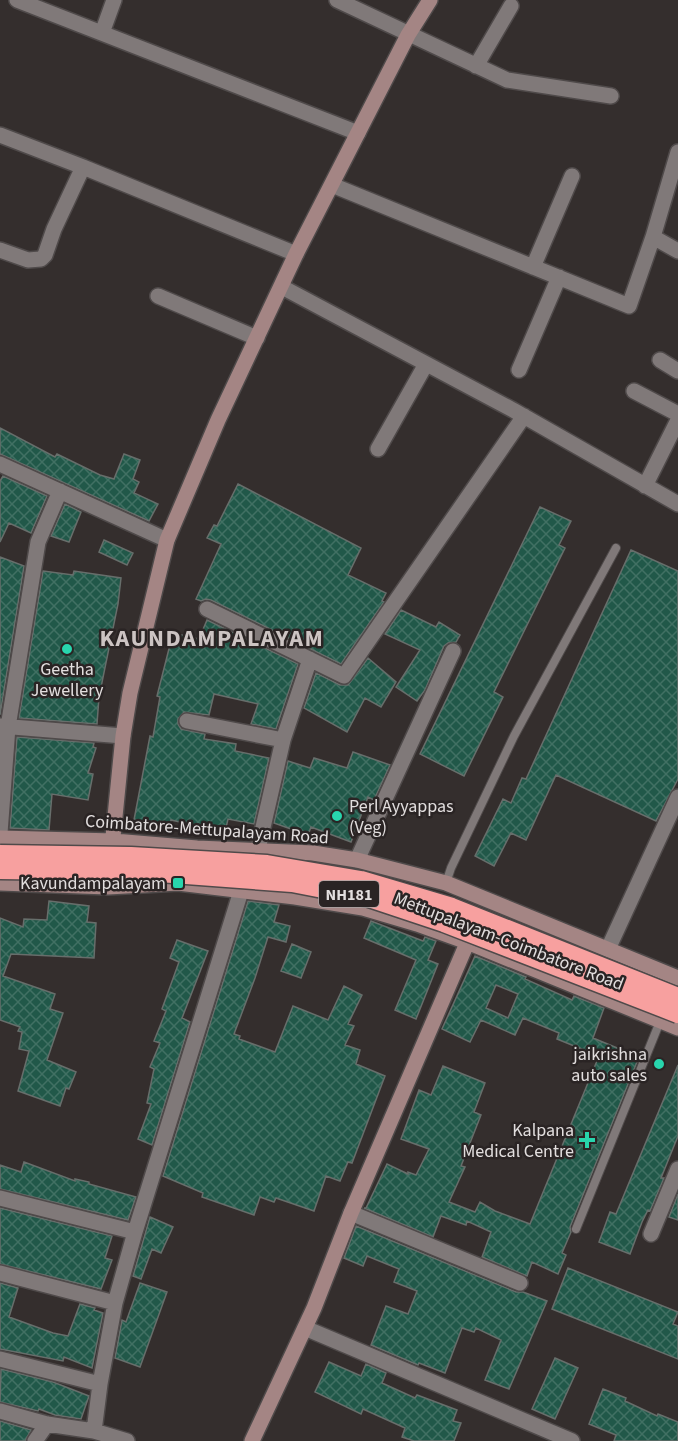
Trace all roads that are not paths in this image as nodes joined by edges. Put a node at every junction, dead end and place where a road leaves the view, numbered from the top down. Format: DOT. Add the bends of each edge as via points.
graph roads {
  1 [pos="16,0"];
  2 [pos="114,0"];
  3 [pos="337,0"];
  4 [pos="430,0"];
  5 [pos="511,6"];
  6 [pos="102,33"];
  7 [pos="408,35"];
  8 [pos="476,66"];
  9 [pos="611,96"];
  10 [pos="358,133"];
  11 [pos="0,135"];
  12 [pos="678,152"];
  13 [pos="83,167"];
  14 [pos="572,176"];
  15 [pos="332,186"];
  16 [pos="653,237"];
  17 [pos="0,250"];
  18 [pos="678,251"];
  19 [pos="296,254"];
  20 [pos="533,267"];
  21 [pos="559,277"];
  22 [pos="282,287"];
  23 [pos="158,296"];
  24 [pos="257,338"];
  25 [pos="660,360"];
  26 [pos="426,364"];
  27 [pos="519,370"];
  28 [pos="678,370"];
  29 [pos="634,391"];
  30 [pos="678,414"];
  31 [pos="524,416"];
  32 [pos="678,420"];
  33 [pos="378,449"];
  34 [pos="0,464"];
  35 [pos="645,486"];
  36 [pos="60,491"];
  37 [pos="678,504"];
  38 [pos="167,540"];
  39 [pos="616,548"];
  40 [pos="207,609"];
  41 [pos="453,651"];
  42 [pos="310,659"];
  43 [pos="188,721"];
  44 [pos="4,726"];
  45 [pos="123,735"];
  46 [pos="283,740"];
  47 [pos="678,797"];
  48 [pos="0,833"];
  49 [pos="0,838"];
  50 [pos="114,841"];
  51 [pos="258,849"];
  52 [pos="0,854"];
  53 [pos="357,860"];
  54 [pos="0,870"];
  55 [pos="0,883"];
  56 [pos="446,883"];
  57 [pos="108,888"];
  58 [pos="241,891"];
  59 [pos="488,899"];
  60 [pos="467,942"];
  61 [pos="608,949"];
  62 [pos="678,978"];
  63 [pos="678,996"];
  64 [pos="678,1014"];
  65 [pos="660,1021"];
  66 [pos="678,1028"];
  67 [pos="678,1169"];
  68 [pos="0,1198"];
  69 [pos="351,1213"];
  70 [pos="576,1229"];
  71 [pos="135,1232"];
  72 [pos="651,1234"];
  73 [pos="0,1273"];
  74 [pos="520,1283"];
  75 [pos="115,1303"];
  76 [pos="305,1328"];
  77 [pos="0,1359"];
  78 [pos="100,1384"];
  79 [pos="0,1410"];
  80 [pos="47,1424"];
  81 [pos="94,1431"];
  82 [pos="34,1441"];
  83 [pos="127,1441"];
  84 [pos="252,1441"];
  85 [pos="572,1441"];
  1 -- 6 [label="street"];
  2 -- 6 [label="street"];
  3 -- 7 [label="street"];
  4 -- 7 [label="main road"];
  5 -- 8 [label="street"];
  6 -- 10 [label="street"];
  7 -- 8 [label="street"];
  7 -- 10 [label="main road"];
  8 -- 9 [label="street" via="507,80"];
  10 -- 15 [label="main road"];
  11 -- 13 [label="street"];
  12 -- 16 [label="street"];
  13 -- 17 [label="street" via="45,255 28,260"];
  13 -- 19 [label="street"];
  14 -- 20 [label="street"];
  15 -- 19 [label="main road"];
  15 -- 20 [label="street"];
  16 -- 18 [label="street"];
  16 -- 21 [label="street" via="629,306"];
  19 -- 22 [label="main road"];
  20 -- 21 [label="street"];
  21 -- 27 [label="street"];
  22 -- 24 [label="main road"];
  22 -- 26 [label="street"];
  23 -- 24 [label="street"];
  24 -- 38 [label="main road"];
  25 -- 28 [label="street"];
  26 -- 31 [label="street"];
  26 -- 33 [label="street"];
  29 -- 30 [label="street"];
  31 -- 35 [label="street"];
  31 -- 42 [label="street" via="344,676"];
  32 -- 35 [label="street"];
  34 -- 36 [label="street"];
  35 -- 37 [label="street"];
  36 -- 38 [label="street"];
  36 -- 44 [label="street" via="38,542"];
  38 -- 45 [label="main road"];
  39 -- 56 [label="lane" via="514,736"];
  40 -- 42 [label="street"];
  41 -- 53 [label="street"];
  42 -- 46 [label="street"];
  43 -- 46 [label="street"];
  44 -- 45 [label="street"];
  44 -- 48 [label="street"];
  45 -- 50 [label="main road"];
  46 -- 51 [label="street"];
  47 -- 61 [label="street"];
  49 -- 50 [label="main road, Coimbatore-Mettupalayam Road"];
  50 -- 51 [label="main road, Coimbatore-Mettupalayam Road"];
  50 -- 57 [label="main road"];
  51 -- 53 [label="main road, Coimbatore-Mettupalayam Road" via="313,852"];
  52 -- 63 [label="highway, NH181, bridge" via="267,864 361,880 452,907"];
  53 -- 56 [label="main road, Coimbatore-Mettupalayam Road"];
  54 -- 64 [label="highway, NH181, bridge" via="146,872 292,883 369,898"];
  55 -- 57 [label="main road, Mettupalayam-Coimbatore Road"];
  56 -- 59 [label="main road, Coimbatore-Mettupalayam Road"];
  57 -- 58 [label="main road, Mettupalayam-Coimbatore Road" via="178,883"];
  58 -- 60 [label="main road, Mettupalayam-Coimbatore Road" via="363,908"];
  58 -- 71 [label="street"];
  59 -- 60 [label="main road"];
  59 -- 61 [label="main road, Coimbatore-Mettupalayam Road"];
  60 -- 65 [label="main road, Mettupalayam-Coimbatore Road"];
  60 -- 69 [label="main road"];
  61 -- 62 [label="main road, Coimbatore-Mettupalayam Road"];
  63 -- 65 [label="lane"];
  65 -- 66 [label="main road, Mettupalayam-Coimbatore Road"];
  65 -- 70 [label="lane"];
  67 -- 72 [label="street"];
  68 -- 71 [label="street"];
  69 -- 74 [label="street"];
  69 -- 76 [label="main road"];
  71 -- 75 [label="street"];
  73 -- 75 [label="street"];
  75 -- 78 [label="street"];
  76 -- 84 [label="main road"];
  76 -- 85 [label="street"];
  77 -- 78 [label="street"];
  78 -- 81 [label="street"];
  79 -- 80 [label="street"];
  80 -- 81 [label="street"];
  80 -- 82 [label="street"];
  81 -- 83 [label="street"];
}
